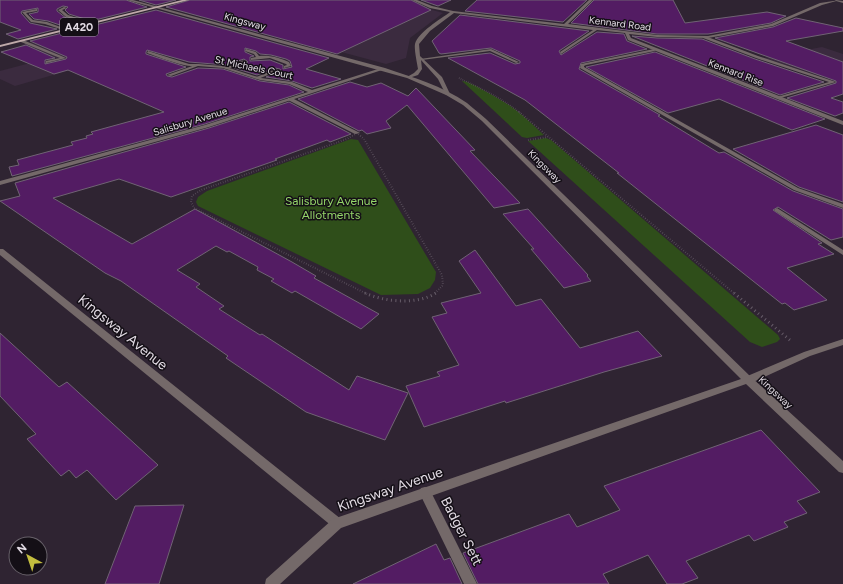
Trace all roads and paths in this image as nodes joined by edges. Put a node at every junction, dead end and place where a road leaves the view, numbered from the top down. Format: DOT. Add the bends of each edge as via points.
graph roads {
  1 [pos="128,0"];
  2 [pos="188,0"];
  3 [pos="414,0"];
  4 [pos="591,0"];
  5 [pos="837,0"];
  6 [pos="816,2"];
  7 [pos="843,2"];
  8 [pos="821,4"];
  9 [pos="65,8"];
  10 [pos="157,8"];
  11 [pos="36,10"];
  12 [pos="453,12"];
  13 [pos="93,24"];
  14 [pos="565,25"];
  15 [pos="596,29"];
  16 [pos="65,30"];
  17 [pos="627,33"];
  18 [pos="704,37"];
  19 [pos="22,41"];
  20 [pos="0,46"];
  21 [pos="246,50"];
  22 [pos="654,50"];
  23 [pos="148,52"];
  24 [pos="561,53"];
  25 [pos="258,57"];
  26 [pos="421,58"];
  27 [pos="252,59"];
  28 [pos="47,62"];
  29 [pos="245,62"];
  30 [pos="517,62"];
  31 [pos="198,65"];
  32 [pos="285,67"];
  33 [pos="226,68"];
  34 [pos="382,69"];
  35 [pos="278,70"];
  36 [pos="438,74"];
  37 [pos="169,75"];
  38 [pos="409,77"];
  39 [pos="256,78"];
  40 [pos="312,92"];
  41 [pos="448,94"];
  42 [pos="290,98"];
  43 [pos="779,98"];
  44 [pos="843,123"];
  45 [pos="357,133"];
  46 [pos="0,182"];
  47 [pos="843,206"];
  48 [pos="776,210"];
  49 [pos="0,251"];
  50 [pos="843,253"];
  51 [pos="843,342"];
  52 [pos="807,354"];
  53 [pos="748,380"];
  54 [pos="843,468"];
  55 [pos="425,492"];
  56 [pos="337,523"];
  57 [pos="271,584"];
  58 [pos="471,584"];
  1 -- 10 [label="street, Kingsway"];
  2 -- 10 [label="main road, A420"];
  3 -- 12 [label="street, Kennard Road"];
  4 -- 14 [label="street"];
  5 -- 7 [label="street"];
  5 -- 8 [label="street, Kennard Road"];
  6 -- 8 [label="street"];
  8 -- 18 [label="street, Kennard Road" via="772,25"];
  9 -- 13 [label="street" via="60,10 67,16"];
  10 -- 13 [label="main road, A420"];
  10 -- 34 [label="street, Kingsway"];
  11 -- 16 [label="street" via="24,12 32,21"];
  12 -- 14 [label="street, Kennard Road"];
  12 -- 26 [label="street" via="417,44"];
  13 -- 16 [label="main road, A420"];
  14 -- 15 [label="street, Kennard Road"];
  15 -- 17 [label="street, Kennard Road"];
  15 -- 24 [label="street"];
  16 -- 19 [label="main road, A420"];
  17 -- 18 [label="street, Kennard Road"];
  17 -- 22 [label="street, Kennard Rise" via="629,39"];
  18 -- 43 [label="street" via="757,58 837,81"];
  19 -- 20 [label="main road, A420"];
  19 -- 28 [label="street" via="64,58"];
  21 -- 25 [label="street"];
  22 -- 43 [label="street, Kennard Rise"];
  22 -- 47 [label="street" via="582,65 582,68 796,189"];
  23 -- 31 [label="street" via="189,65"];
  25 -- 27 [label="street"];
  25 -- 32 [label="street" via="270,57 285,62 289,66"];
  26 -- 30 [label="street" via="491,50"];
  26 -- 36 [label="street"];
  26 -- 38 [label="street" via="420,69"];
  29 -- 33 [label="street"];
  31 -- 33 [label="street, St Michaels Court"];
  31 -- 37 [label="street, St Michaels Court"];
  33 -- 39 [label="street, St Michaels Court"];
  34 -- 38 [label="street, Kingsway"];
  34 -- 40 [label="street, Salisbury Avenue"];
  35 -- 39 [label="street"];
  36 -- 41 [label="street"];
  36 -- 52 [label="path, Kingsway" via="465,80 511,105"];
  38 -- 41 [label="street, Kingsway"];
  39 -- 40 [label="street, St Michaels Court" via="290,83"];
  40 -- 42 [label="street, Salisbury Avenue"];
  41 -- 53 [label="street, Kingsway" via="484,120"];
  42 -- 45 [label="street"];
  42 -- 46 [label="street, Salisbury Avenue" via="207,126"];
  43 -- 44 [label="street, Kennard Rise"];
  45 -- 45 [label="path" via="347,139 201,190 192,196 194,208 375,298 412,299 436,293 443,285 442,275 364,139"];
  48 -- 50 [label="street"];
  49 -- 56 [label="street, Kingsway Avenue"];
  51 -- 52 [label="street, Kingsway Avenue"];
  52 -- 53 [label="street, Kingsway Avenue"];
  53 -- 54 [label="street, Kingsway"];
  53 -- 55 [label="street, Kingsway Avenue"];
  55 -- 56 [label="street, Kingsway Avenue"];
  55 -- 58 [label="street, Badger Sett"];
  56 -- 57 [label="street"];
}
